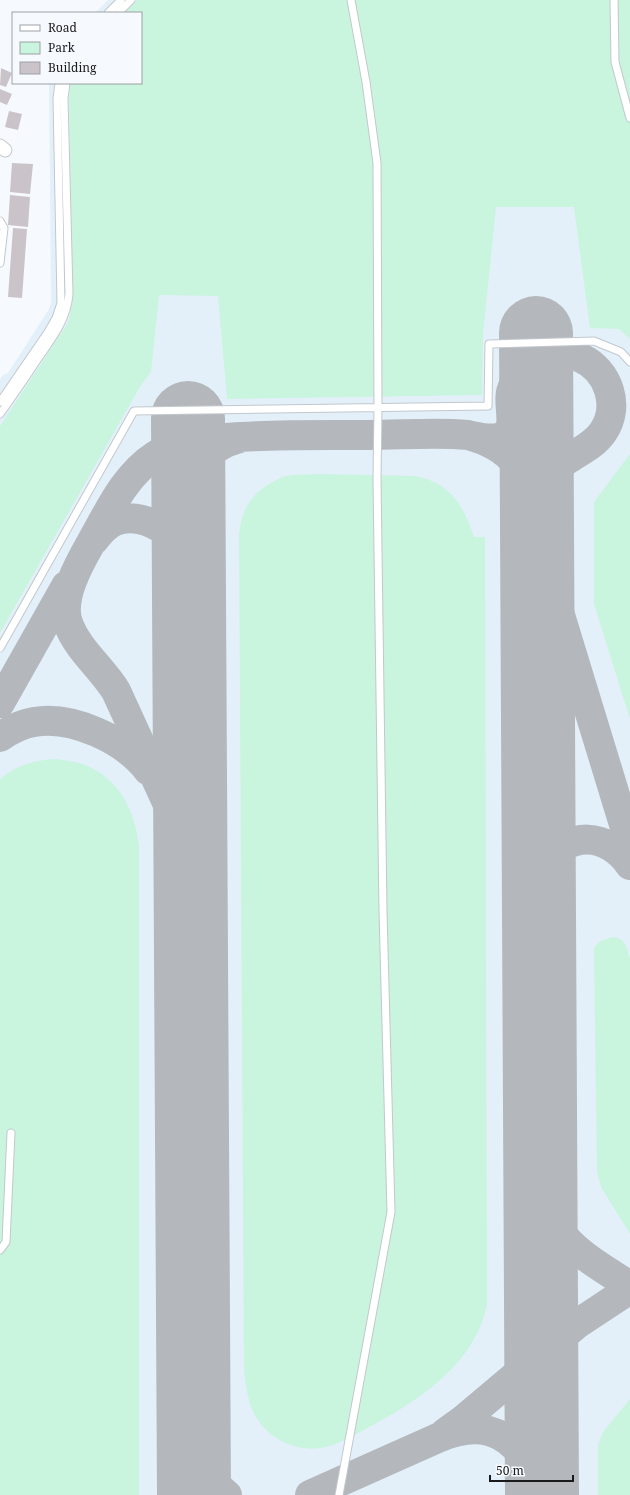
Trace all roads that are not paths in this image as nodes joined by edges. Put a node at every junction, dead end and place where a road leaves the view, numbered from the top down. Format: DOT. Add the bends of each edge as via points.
graph roads {
  1 [pos="121,0"];
  2 [pos="131,0"];
  3 [pos="352,0"];
  4 [pos="614,0"];
  5 [pos="109,12"];
  6 [pos="119,12"];
  7 [pos="59,84"];
  8 [pos="66,84"];
  9 [pos="630,118"];
  10 [pos="0,221"];
  11 [pos="0,263"];
  12 [pos="630,362"];
  13 [pos="0,402"];
  14 [pos="378,407"];
  15 [pos="0,414"];
  16 [pos="0,648"];
  17 [pos="11,1133"];
  18 [pos="0,1250"];
  19 [pos="339,1495"];
  1 -- 5 [label="lane"];
  2 -- 6 [label="lane"];
  3 -- 14 [label="lane" via="377,163"];
  4 -- 9 [label="lane" via="615,62"];
  7 -- 13 [label="lane" via="57,99 61,303 51,327"];
  8 -- 15 [label="lane" via="64,98 68,305 63,321 54,336"];
  10 -- 11 [label="lane" via="4,228"];
  12 -- 14 [label="lane" via="621,352 594,341 489,344 488,406"];
  14 -- 16 [label="lane" via="134,411"];
  14 -- 19 [label="lane" via="382,911 391,1212"];
  17 -- 18 [label="lane" via="6,1242"];
}
